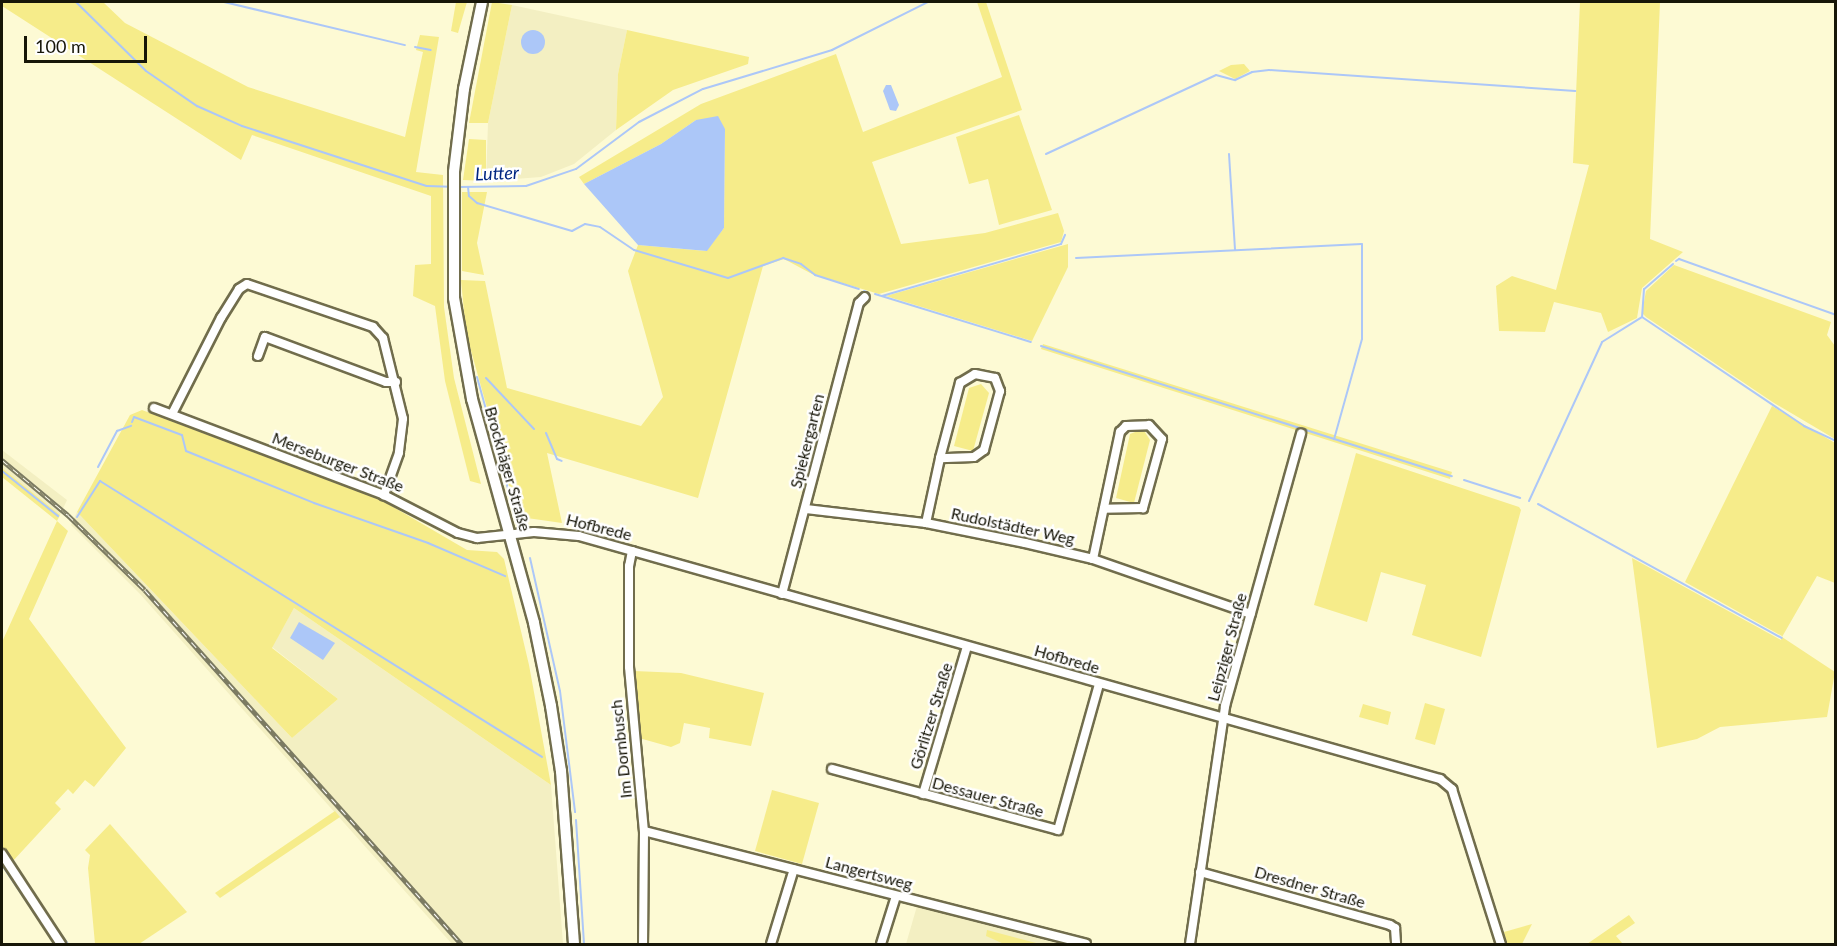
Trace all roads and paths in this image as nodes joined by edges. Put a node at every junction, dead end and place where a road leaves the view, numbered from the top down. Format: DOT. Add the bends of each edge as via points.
graph roads {
  1 [pos="482,2"];
  2 [pos="865,297"];
  3 [pos="258,356"];
  4 [pos="396,382"];
  5 [pos="154,408"];
  6 [pos="172,414"];
  7 [pos="1301,433"];
  8 [pos="940,458"];
  9 [pos="384,495"];
  10 [pos="806,509"];
  11 [pos="1104,509"];
  12 [pos="926,523"];
  13 [pos="511,535"];
  14 [pos="632,551"];
  15 [pos="1093,560"];
  16 [pos="782,594"];
  17 [pos="1251,614"];
  18 [pos="968,646"];
  19 [pos="1099,684"];
  20 [pos="1225,718"];
  21 [pos="832,769"];
  22 [pos="923,794"];
  23 [pos="644,831"];
  24 [pos="2,854"];
  25 [pos="794,869"];
  26 [pos="1200,872"];
  27 [pos="896,896"];
  28 [pos="61,945"];
  29 [pos="574,945"];
  30 [pos="643,945"];
  31 [pos="771,945"];
  32 [pos="881,945"];
  33 [pos="1086,945"];
  34 [pos="1190,945"];
  35 [pos="1396,945"];
  36 [pos="1501,945"];
  1 -- 13 [label="main road, Brockhäger Straße" via="464,89 454,172 452,275 459,344"];
  2 -- 10 [label="street, Spiekergarten" via="859,303"];
  3 -- 4 [label="street" via="265,337 386,382"];
  4 -- 6 [label="street" via="383,338 373,327 248,284 239,290 221,318"];
  4 -- 9 [label="street" via="403,437"];
  5 -- 6 [label="street, Merseburger Straße"];
  6 -- 9 [label="street, Merseburger Straße"];
  7 -- 17 [label="street, Leipziger Straße"];
  8 -- 8 [label="street, Rudolstädter Weg" via="974,457 984,450 1000,391 994,378 975,374 960,382"];
  8 -- 12 [label="street, Rudolstädter Weg"];
  9 -- 13 [label="street, Merseburger Straße" via="458,533 477,538"];
  10 -- 12 [label="street, Rudolstädter Weg"];
  10 -- 16 [label="street, Spiekergarten"];
  11 -- 11 [label="street, Rudolstädter Weg" via="1143,508 1162,439 1149,425 1126,426 1120,432"];
  11 -- 15 [label="street, Rudolstädter Weg"];
  12 -- 15 [label="street, Rudolstädter Weg"];
  13 -- 14 [label="street, Hofbrede" via="557,532"];
  13 -- 29 [label="main road, Brockhäger Straße" via="551,706 561,771"];
  14 -- 16 [label="street, Hofbrede"];
  14 -- 23 [label="street, Im Dornbusch" via="628,566 630,693"];
  15 -- 17 [label="street, Rudolstädter Weg"];
  16 -- 18 [label="street, Hofbrede"];
  17 -- 20 [label="street, Leipziger Straße"];
  18 -- 19 [label="street, Hofbrede"];
  18 -- 22 [label="street, Görlitzer Straße"];
  19 -- 20 [label="street, Hofbrede"];
  19 -- 22 [label="street, Dessauer Straße" via="1058,830"];
  20 -- 26 [label="street, Leipziger Straße"];
  20 -- 36 [label="street, Hofbrede" via="1448,783"];
  21 -- 22 [label="street, Dessauer Straße"];
  23 -- 25 [label="street, Langertsweg"];
  23 -- 30 [label="street, Im Dornbusch"];
  24 -- 28 [label="street"];
  25 -- 27 [label="street, Langertsweg"];
  25 -- 31 [label="street"];
  26 -- 34 [label="street, Leipziger Straße"];
  26 -- 35 [label="street, Dresdner Straße" via="1390,925 1395,928"];
  27 -- 32 [label="street"];
  27 -- 33 [label="street, Langertsweg"];
}
